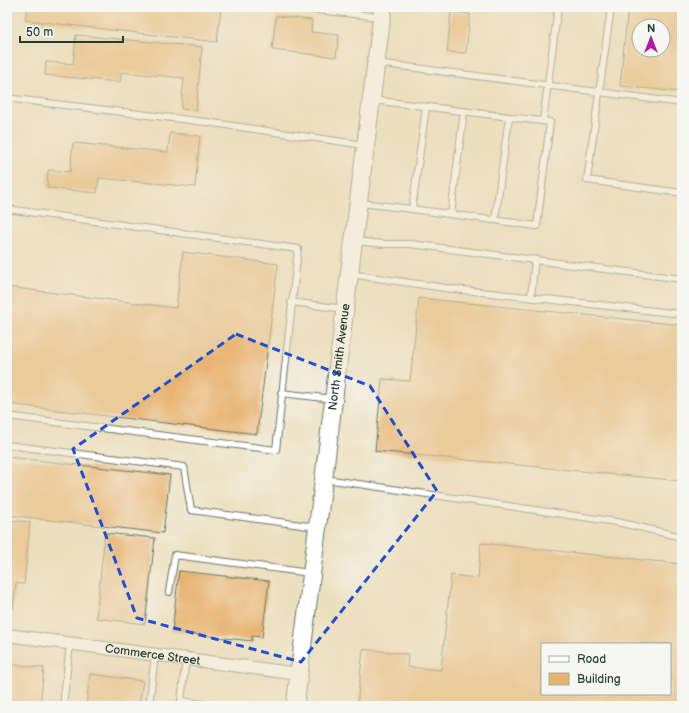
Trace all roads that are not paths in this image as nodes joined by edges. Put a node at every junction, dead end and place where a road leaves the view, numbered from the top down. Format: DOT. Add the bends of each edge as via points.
graph roads {
  1 [pos="291,7"];
  2 [pos="558,7"];
  3 [pos="611,7"];
  4 [pos="382,12"];
  5 [pos="376,62"];
  6 [pos="548,85"];
  7 [pos="600,92"];
  8 [pos="14,99"];
  9 [pos="371,100"];
  10 [pos="682,103"];
  11 [pos="426,107"];
  12 [pos="464,111"];
  13 [pos="509,117"];
  14 [pos="543,121"];
  15 [pos="365,145"];
  16 [pos="682,193"];
  17 [pos="358,203"];
  18 [pos="412,209"];
  19 [pos="7,210"];
  20 [pos="451,214"];
  21 [pos="496,220"];
  22 [pos="354,241"];
  23 [pos="535,258"];
  24 [pos="349,274"];
  25 [pos="682,279"];
  26 [pos="531,297"];
  27 [pos="291,302"];
  28 [pos="345,309"];
  29 [pos="682,314"];
  30 [pos="281,393"];
  31 [pos="334,400"];
  32 [pos="7,416"];
  33 [pos="7,445"];
  34 [pos="324,478"];
  35 [pos="318,527"];
  36 [pos="682,536"];
  37 [pos="312,573"];
  38 [pos="169,592"];
  39 [pos="7,635"];
  40 [pos="70,644"];
  41 [pos="155,655"];
  42 [pos="186,659"];
  43 [pos="299,674"];
  44 [pos="63,706"];
  45 [pos="149,706"];
  46 [pos="219,706"];
  47 [pos="295,706"];
  1 -- 4 [label="lane"];
  2 -- 6 [label="lane"];
  3 -- 7 [label="lane"];
  4 -- 5 [label="main road, North Smith Avenue"];
  5 -- 6 [label="lane"];
  5 -- 9 [label="main road, North Smith Avenue"];
  6 -- 7 [label="lane"];
  6 -- 14 [label="lane"];
  7 -- 10 [label="lane"];
  7 -- 16 [label="lane" via="587,180"];
  8 -- 15 [label="lane" via="206,122"];
  9 -- 11 [label="lane"];
  9 -- 15 [label="main road, North Smith Avenue"];
  11 -- 12 [label="lane"];
  11 -- 18 [label="lane"];
  12 -- 13 [label="lane"];
  12 -- 20 [label="lane"];
  13 -- 14 [label="lane"];
  13 -- 21 [label="lane"];
  14 -- 21 [label="lane" via="550,122 537,226"];
  15 -- 17 [label="main road, North Smith Avenue"];
  17 -- 18 [label="lane"];
  17 -- 22 [label="main road, North Smith Avenue"];
  18 -- 20 [label="lane"];
  19 -- 27 [label="lane" via="298,248"];
  20 -- 21 [label="lane"];
  22 -- 23 [label="lane" via="411,244"];
  22 -- 24 [label="main road, North Smith Avenue"];
  23 -- 25 [label="lane"];
  23 -- 26 [label="lane"];
  24 -- 26 [label="lane"];
  24 -- 28 [label="main road, North Smith Avenue"];
  26 -- 29 [label="lane"];
  27 -- 28 [label="lane"];
  27 -- 30 [label="lane"];
  28 -- 31 [label="main road, North Smith Avenue"];
  30 -- 31 [label="lane"];
  30 -- 32 [label="lane" via="276,450"];
  31 -- 34 [label="main road, North Smith Avenue"];
  33 -- 35 [label="lane" via="184,467 191,510"];
  34 -- 35 [label="main road, North Smith Avenue"];
  34 -- 36 [label="lane" via="617,522"];
  35 -- 37 [label="main road, North Smith Avenue"];
  37 -- 38 [label="lane" via="174,555"];
  37 -- 43 [label="main road, North Smith Avenue"];
  39 -- 40 [label="street, Commerce Street"];
  40 -- 41 [label="street, Commerce Street"];
  40 -- 44 [label="lane"];
  41 -- 42 [label="street, Commerce Street"];
  41 -- 45 [label="lane"];
  42 -- 43 [label="street, Commerce Street"];
  42 -- 46 [label="lane" via="181,701"];
  43 -- 47 [label="main road, North Smith Avenue"];
}
